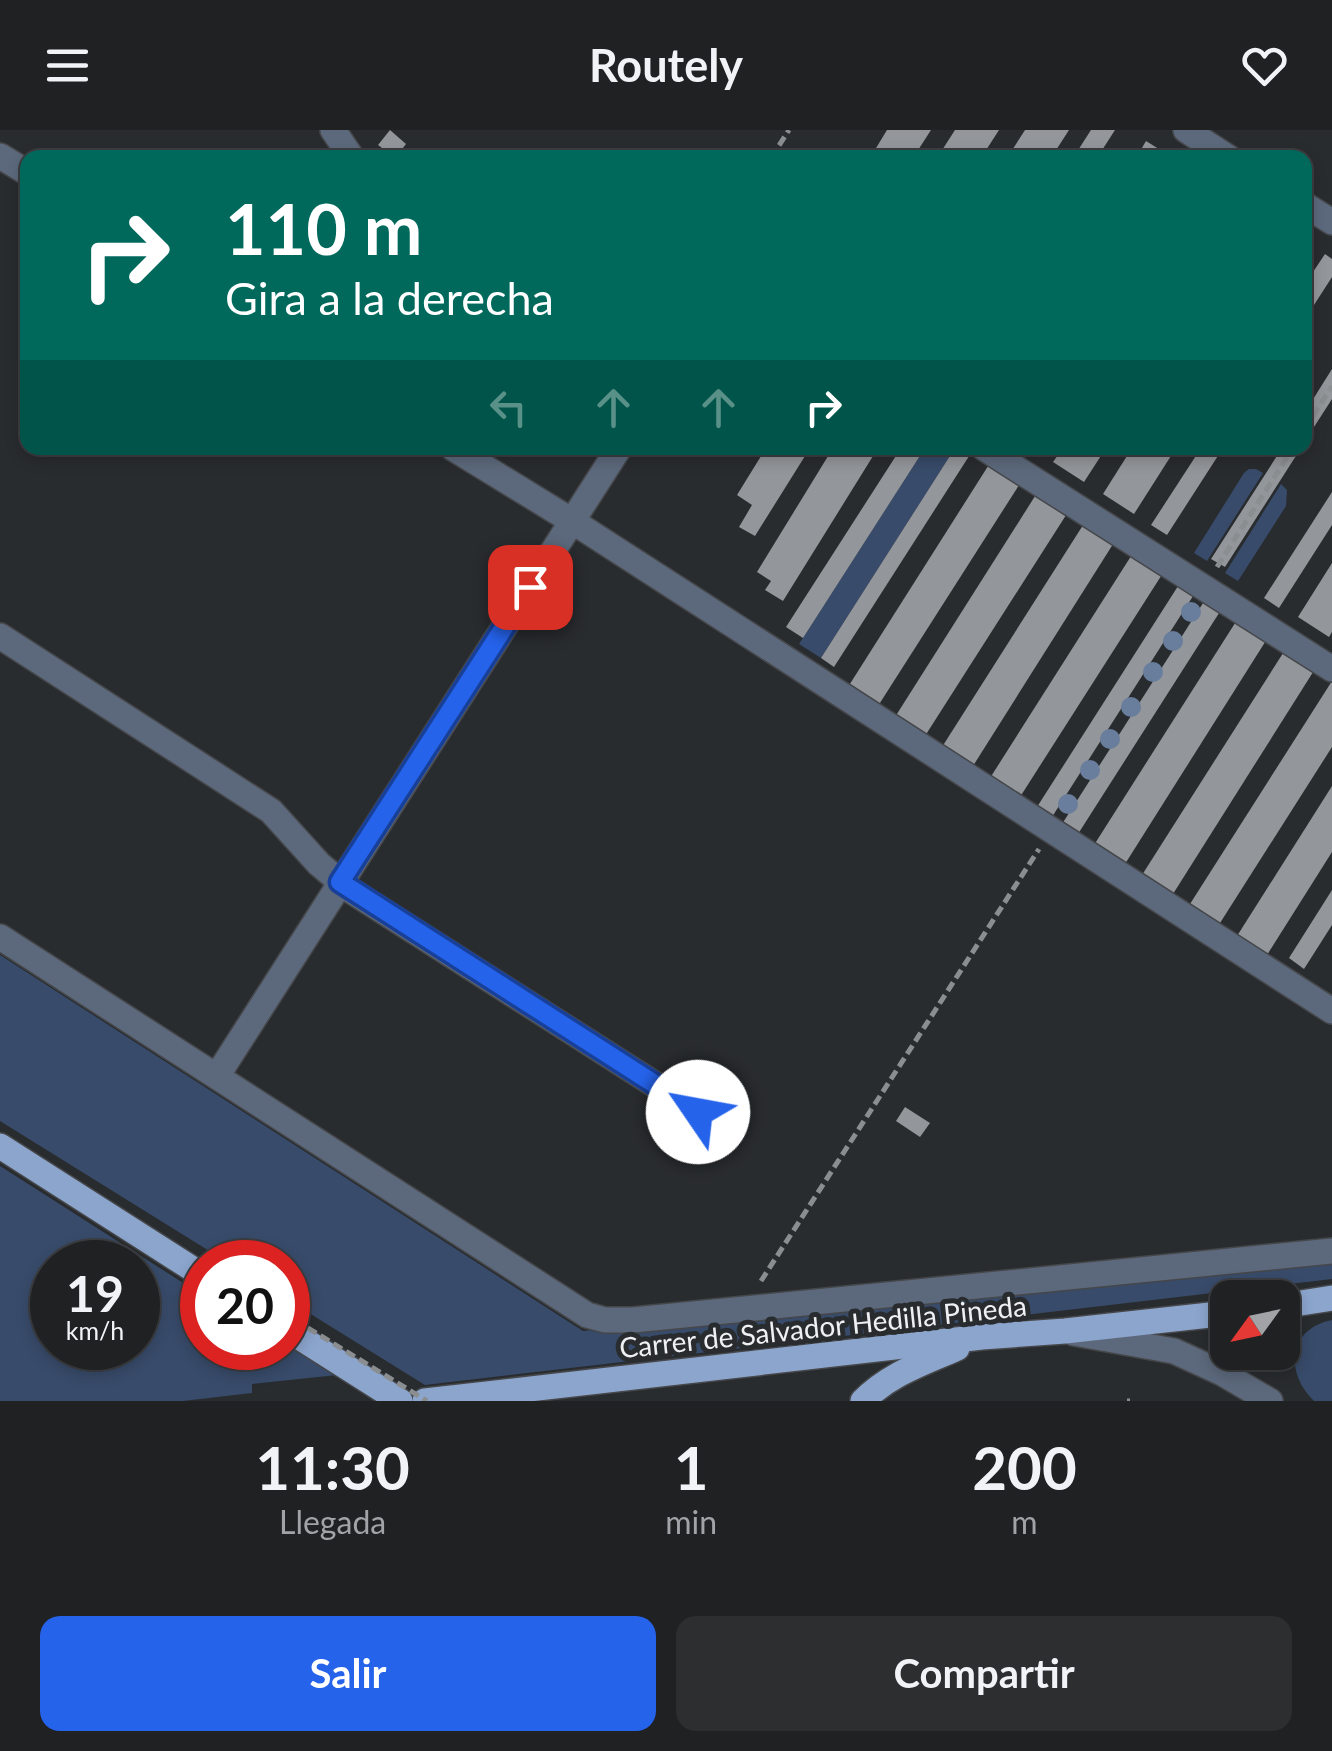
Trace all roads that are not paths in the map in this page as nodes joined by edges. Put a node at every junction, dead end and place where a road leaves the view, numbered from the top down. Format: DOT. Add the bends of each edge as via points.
graph roads {
  1 [pos="1186,130"];
  2 [pos="1217,150"];
  3 [pos="464,455"];
  4 [pos="614,455"];
  5 [pos="995,455"];
  6 [pos="572,521"];
  7 [pos="0,636"];
  8 [pos="1332,669"];
  9 [pos="340,882"];
  10 [pos="0,937"];
  11 [pos="1332,1011"];
  12 [pos="217,1076"];
  13 [pos="698,1112"];
  14 [pos="0,1146"];
  15 [pos="1332,1252"];
  16 [pos="180,1262"];
  17 [pos="1332,1298"];
  18 [pos="1300,1303"];
  19 [pos="1210,1315"];
  20 [pos="1064,1331"];
  21 [pos="982,1337"];
  22 [pos="310,1338"];
  23 [pos="400,1401"];
  24 [pos="426,1401"];
  25 [pos="863,1401"];
  26 [pos="1270,1401"];
  1 -- 2 [label="lane"];
  3 -- 6 [label="lane"];
  4 -- 6 [label="lane"];
  5 -- 8 [label="lane"];
  6 -- 9 [label="lane"];
  6 -- 11 [label="lane"];
  7 -- 9 [label="lane" via="271,811"];
  9 -- 12 [label="lane"];
  9 -- 13 [label="lane"];
  10 -- 12 [label="lane"];
  12 -- 15 [label="lane" via="605,1320"];
  14 -- 16 [label="main road"];
  17 -- 18 [label="main road"];
  19 -- 20 [label="main road, Carrer de Salvador Hedilla Pineda"];
  20 -- 21 [label="main road, Carrer de Salvador Hedilla Pineda"];
  20 -- 26 [label="lane" via="1174,1351"];
  21 -- 24 [label="main road, Carrer de Salvador Hedilla Pineda"];
  21 -- 25 [label="main road" via="894,1375"];
  22 -- 23 [label="main road"];
}
